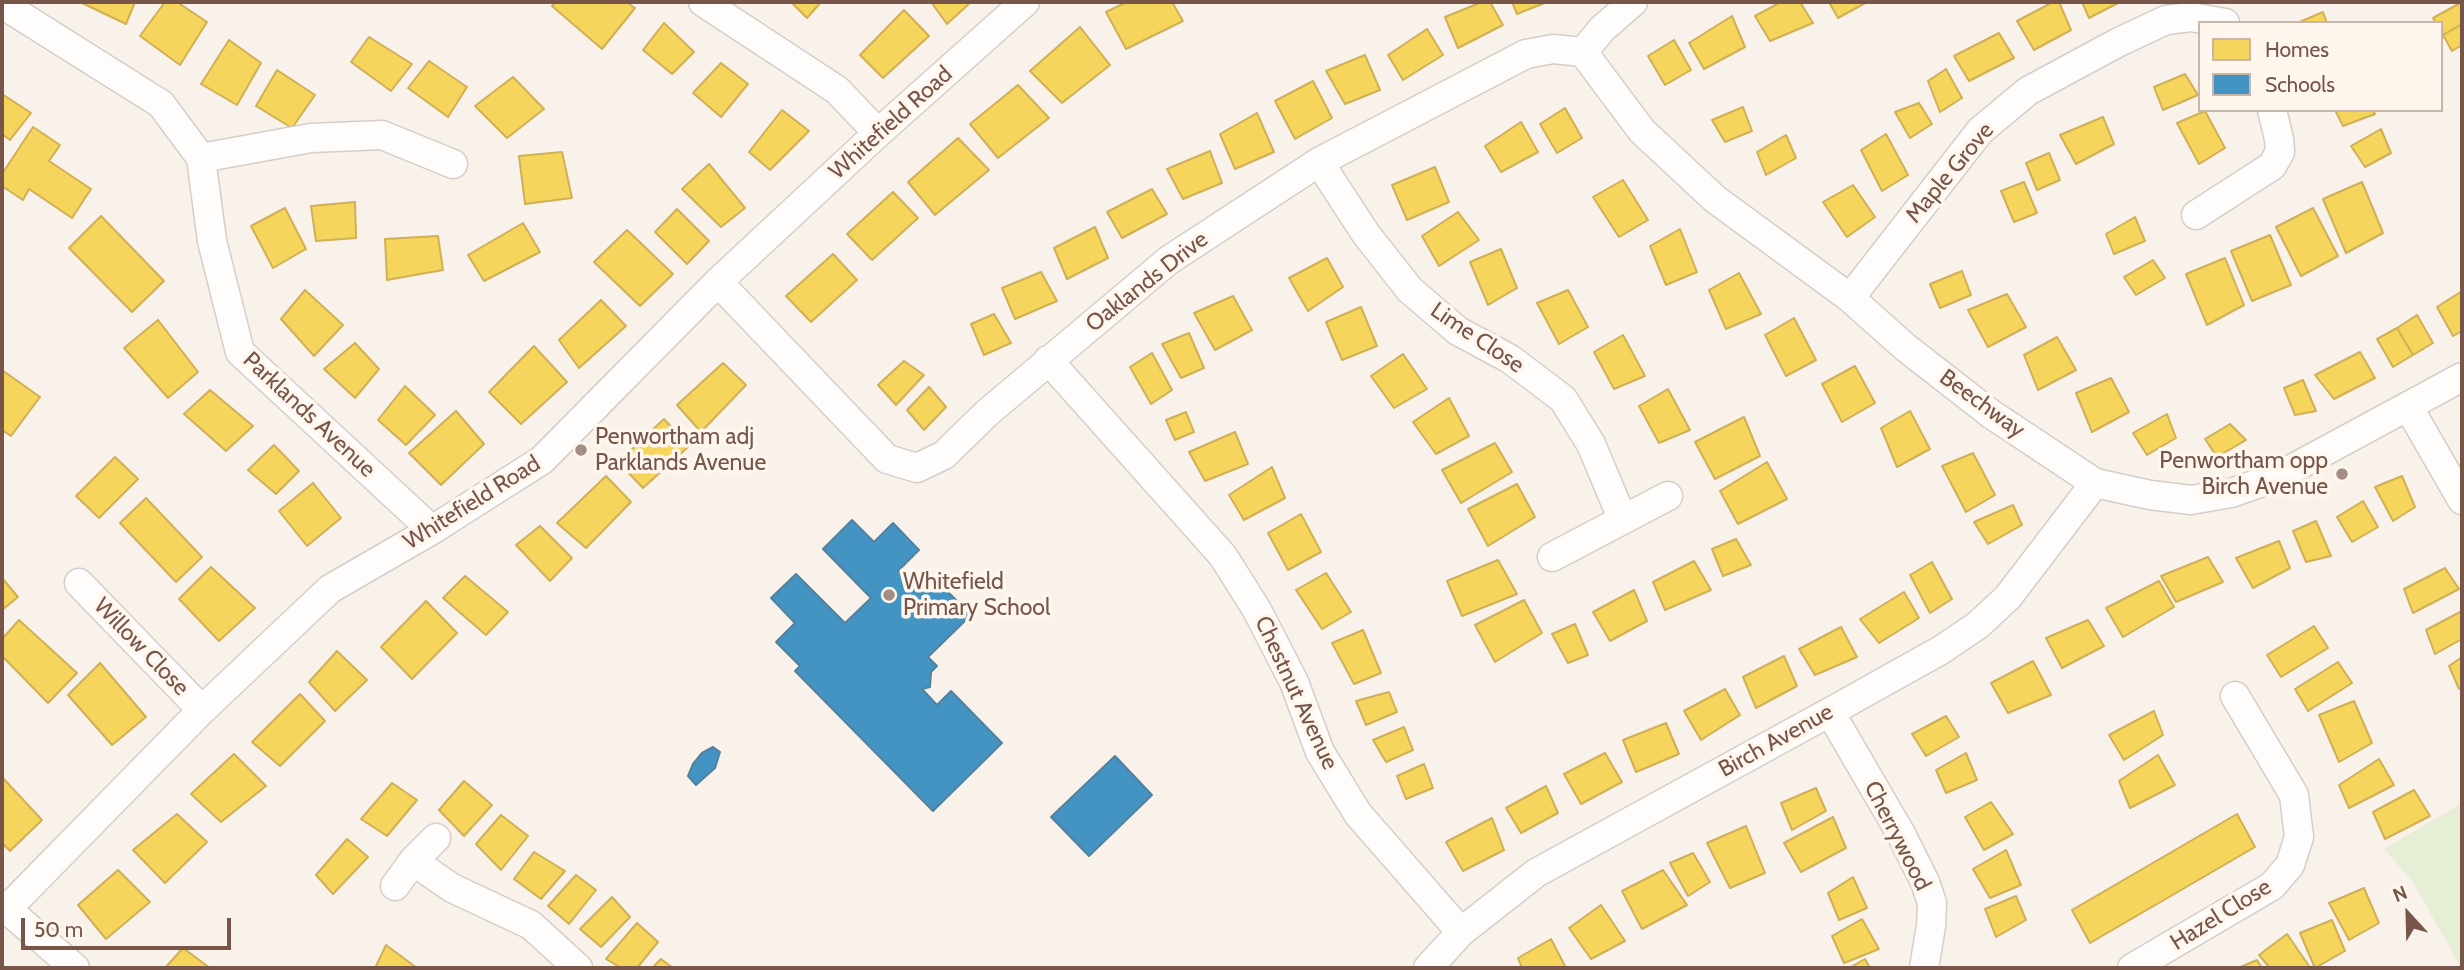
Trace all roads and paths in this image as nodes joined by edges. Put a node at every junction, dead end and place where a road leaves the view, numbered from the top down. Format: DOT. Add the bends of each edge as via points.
graph roads {
  1 [pos="703,2"];
  2 [pos="1024,2"];
  3 [pos="1633,2"];
  4 [pos="2,5"];
  5 [pos="2214,21"];
  6 [pos="1583,52"];
  7 [pos="2272,112"];
  8 [pos="878,133"];
  9 [pos="201,158"];
  10 [pos="1319,162"];
  11 [pos="453,164"];
  12 [pos="2196,215"];
  13 [pos="718,282"];
  14 [pos="1850,298"];
  15 [pos="1048,360"];
  16 [pos="2462,377"];
  17 [pos="2409,408"];
  18 [pos="2095,483"];
  19 [pos="1668,496"];
  20 [pos="2462,500"];
  21 [pos="1622,518"];
  22 [pos="432,530"];
  23 [pos="1552,557"];
  24 [pos="79,583"];
  25 [pos="2235,696"];
  26 [pos="202,710"];
  27 [pos="1830,712"];
  28 [pos="436,838"];
  29 [pos="413,861"];
  30 [pos="394,886"];
  31 [pos="4,907"];
  32 [pos="1461,932"];
  33 [pos="75,968"];
  34 [pos="578,968"];
  35 [pos="1429,968"];
  36 [pos="1925,968"];
  37 [pos="2132,968"];
  1 -- 8 [label="street" via="837,90"];
  2 -- 8 [label="street, Whitefield Road"];
  3 -- 6 [label="street"];
  4 -- 9 [label="street, Parklands Avenue" via="161,104"];
  5 -- 14 [label="street, Maple Grove" via="2191,17 2166,20 2028,91 1980,131"];
  6 -- 10 [label="street, Oaklands Drive" via="1553,49 1526,54"];
  6 -- 14 [label="street, Beechway" via="1642,131 1715,199"];
  7 -- 12 [label="street" via="2280,152 2272,166"];
  8 -- 13 [label="street, Whitefield Road"];
  9 -- 11 [label="street" via="311,138 382,135"];
  9 -- 22 [label="street, Parklands Avenue" via="212,241 240,352"];
  10 -- 15 [label="street, Oaklands Drive" via="1169,260"];
  10 -- 21 [label="street, Lime Close" via="1410,290 1458,331 1510,359 1563,399 1591,444"];
  13 -- 15 [label="street, Oaklands Drive" via="887,459 917,468 944,455"];
  13 -- 22 [label="street, Whitefield Road" via="542,460"];
  14 -- 18 [label="street, Beechway" via="1991,414"];
  15 -- 32 [label="street, Chestnut Avenue" via="1223,556 1257,610 1294,682 1320,752 1358,814"];
  16 -- 17 [label="street, Beechway"];
  17 -- 18 [label="street, Beechway" via="2277,477 2231,493 2191,500"];
  17 -- 20 [label="street"];
  18 -- 27 [label="street, Birch Avenue" via="2008,597 1978,625"];
  19 -- 21 [label="street"];
  21 -- 23 [label="street"];
  22 -- 26 [label="street, Whitefield Road" via="330,589"];
  24 -- 26 [label="street, Willow Close"];
  25 -- 37 [label="street, Hazel Close" via="2294,795 2299,837 2290,865 2272,886"];
  26 -- 31 [label="street, Whitefield Road"];
  27 -- 32 [label="street, Birch Avenue" via="1536,873"];
  27 -- 36 [label="street, Cherrywood" via="1925,882 1931,903"];
  28 -- 29 [label="street"];
  29 -- 30 [label="street"];
  29 -- 34 [label="street" via="453,888 531,925"];
  31 -- 33 [label="street"];
  32 -- 35 [label="street, Birch Avenue"];
}
